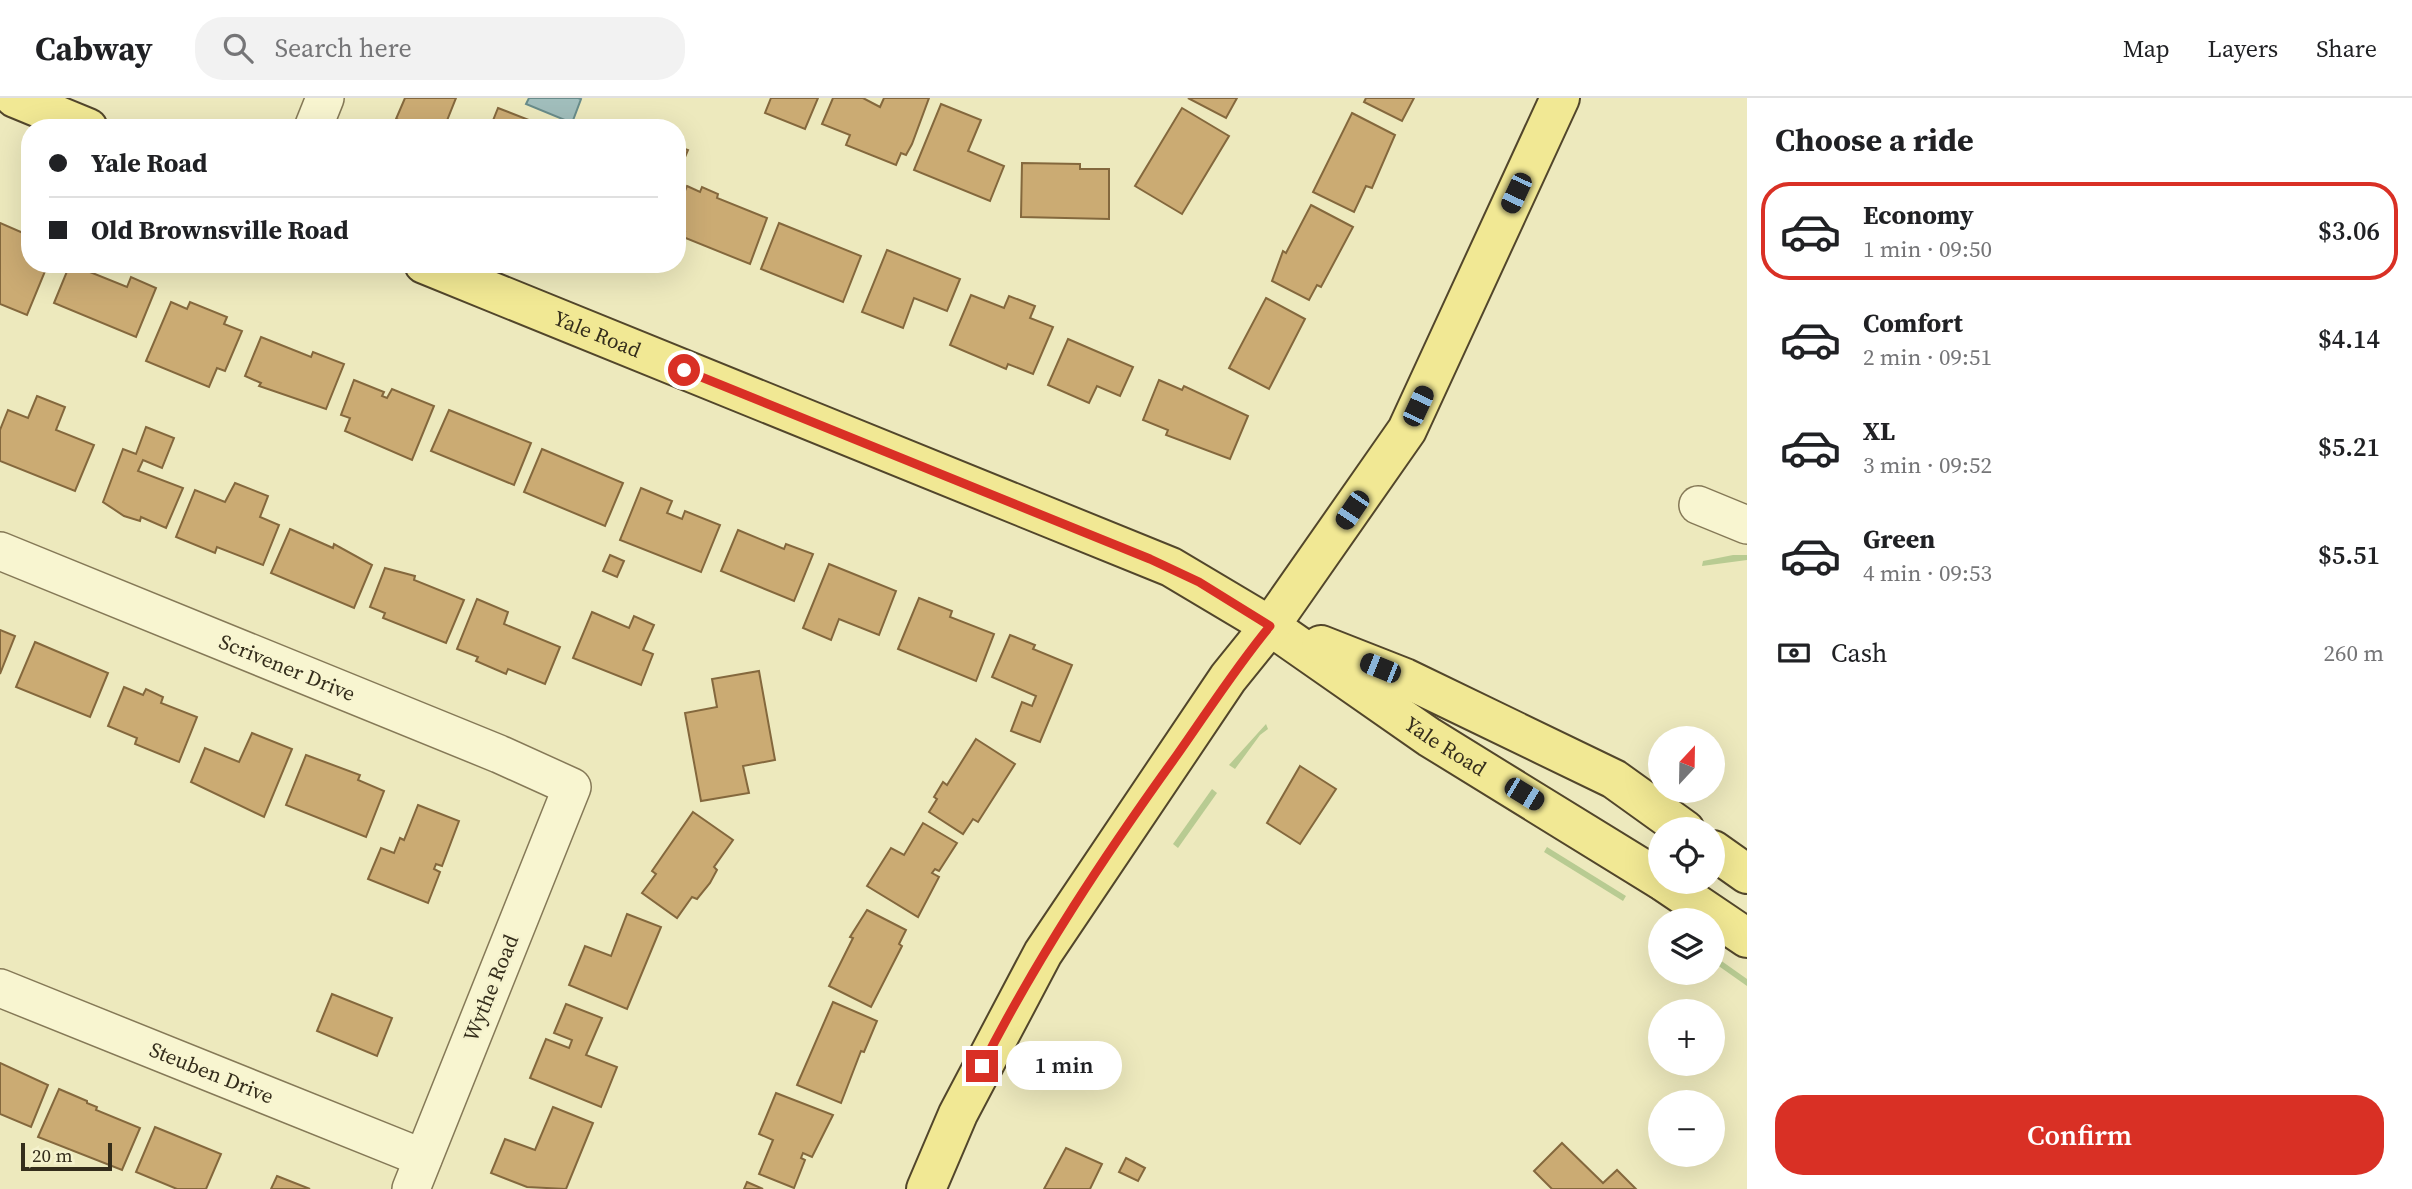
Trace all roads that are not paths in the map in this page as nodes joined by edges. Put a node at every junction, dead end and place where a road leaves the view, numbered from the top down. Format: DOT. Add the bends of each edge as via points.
graph roads {
  1 [pos="15,98"];
  2 [pos="325,98"];
  3 [pos="1560,98"];
  4 [pos="66,119"];
  5 [pos="317,119"];
  6 [pos="446,273"];
  7 [pos="1698,505"];
  8 [pos="1747,525"];
  9 [pos="0,551"];
  10 [pos="1270,626"];
  11 [pos="572,787"];
  12 [pos="1666,817"];
  13 [pos="1725,858"];
  14 [pos="1648,872"];
  15 [pos="1747,874"];
  16 [pos="1681,894"];
  17 [pos="1747,938"];
  18 [pos="0,988"];
  19 [pos="417,1174"];
  20 [pos="926,1189"];
  1 -- 4 [label="main road"];
  2 -- 5 [label="street"];
  3 -- 10 [label="main road" via="1407,430"];
  6 -- 10 [label="main road, Yale Road" via="1109,541 1199,582"];
  7 -- 8 [label="street"];
  9 -- 11 [label="street, Scrivener Drive"];
  10 -- 12 [label="main road, Yale Road" via="1405,678 1602,773"];
  10 -- 14 [label="main road, Yale Road" via="1429,737"];
  10 -- 20 [label="main road" via="1228,678 1042,953 958,1114"];
  11 -- 19 [label="street, Wythe Road"];
  13 -- 15 [label="main road"];
  16 -- 17 [label="main road, Yale Road"];
  18 -- 19 [label="street, Steuben Drive"];
}
